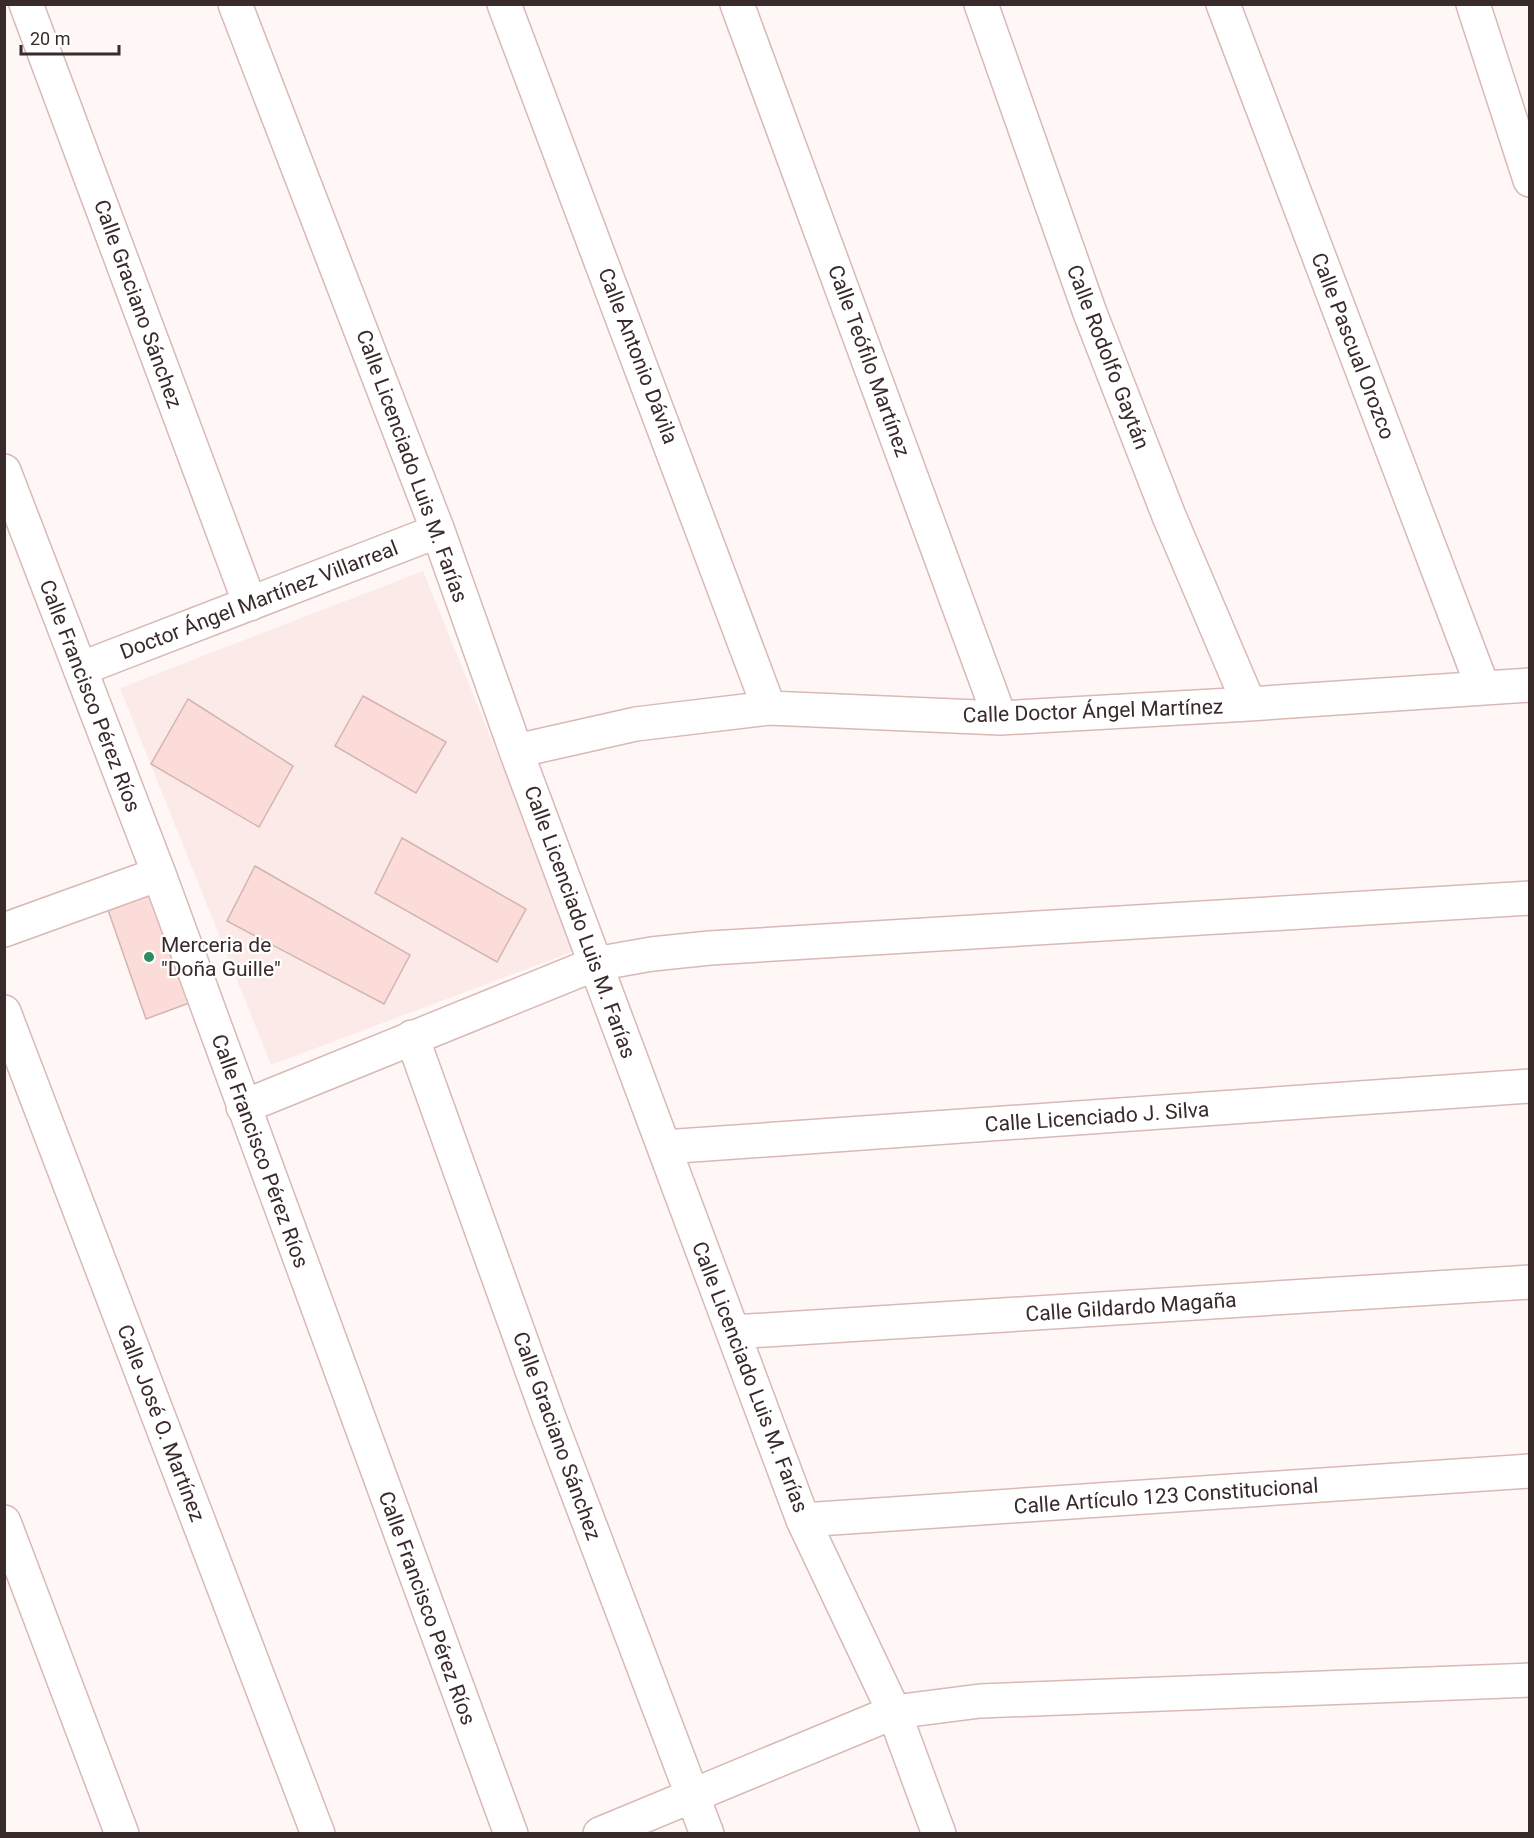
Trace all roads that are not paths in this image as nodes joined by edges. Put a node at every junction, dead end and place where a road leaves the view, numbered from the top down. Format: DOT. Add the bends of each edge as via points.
graph roads {
  1 [pos="26,4"];
  2 [pos="236,4"];
  3 [pos="504,4"];
  4 [pos="737,4"];
  5 [pos="981,4"];
  6 [pos="1223,4"];
  7 [pos="1473,4"];
  8 [pos="1530,180"];
  9 [pos="4,471"];
  10 [pos="438,531"];
  11 [pos="250,604"];
  12 [pos="80,669"];
  13 [pos="1530,685"];
  14 [pos="1482,688"];
  15 [pos="1249,704"];
  16 [pos="769,708"];
  17 [pos="1000,718"];
  18 [pos="516,751"];
  19 [pos="159,874"];
  20 [pos="1530,898"];
  21 [pos="4,930"];
  22 [pos="595,964"];
  23 [pos="4,1012"];
  24 [pos="412,1037"];
  25 [pos="1530,1086"];
  26 [pos="243,1107"];
  27 [pos="664,1147"];
  28 [pos="1530,1282"];
  29 [pos="733,1332"];
  30 [pos="1530,1471"];
  31 [pos="803,1520"];
  32 [pos="4,1522"];
  33 [pos="1530,1680"];
  34 [pos="894,1712"];
  35 [pos="692,1795"];
  36 [pos="122,1833"];
  37 [pos="318,1833"];
  38 [pos="511,1833"];
  39 [pos="600,1833"];
  40 [pos="707,1833"];
  41 [pos="939,1833"];
  1 -- 11 [label="street, Calle Graciano Sánchez"];
  2 -- 10 [label="street, Calle Licenciado Luis M. Farías"];
  3 -- 16 [label="street, Calle Antonio Dávila"];
  4 -- 17 [label="street, Calle Teófilo Martínez"];
  5 -- 15 [label="street, Calle Rodolfo Gaytán" via="1090,313 1169,516"];
  6 -- 14 [label="street, Calle Pascual Orozco"];
  7 -- 8 [label="street"];
  9 -- 12 [label="street, Calle Francisco Pérez Ríos"];
  10 -- 11 [label="street, Doctor Ángel Martínez Villarreal"];
  10 -- 18 [label="street, Calle Licenciado Luis M. Farías"];
  11 -- 12 [label="street, Doctor Ángel Martínez Villarreal"];
  12 -- 19 [label="street, Calle Francisco Pérez Ríos"];
  13 -- 14 [label="street, Calle Doctor Ángel Martínez"];
  14 -- 15 [label="street, Calle Doctor Ángel Martínez"];
  15 -- 17 [label="street, Calle Doctor Ángel Martínez"];
  16 -- 17 [label="street, Calle Doctor Ángel Martínez"];
  16 -- 18 [label="street, Calle Doctor Ángel Martínez" via="636,724"];
  18 -- 22 [label="street, Calle Licenciado Luis M. Farías"];
  19 -- 21 [label="street"];
  19 -- 26 [label="street, Calle Francisco Pérez Ríos"];
  20 -- 22 [label="street" via="710,948"];
  22 -- 24 [label="street"];
  22 -- 27 [label="street, Calle Licenciado Luis M. Farías"];
  23 -- 37 [label="street, Calle José O. Martínez"];
  24 -- 26 [label="street"];
  24 -- 35 [label="street, Calle Graciano Sánchez" via="548,1415"];
  25 -- 27 [label="street, Calle Licenciado J. Silva"];
  26 -- 38 [label="street, Calle Francisco Pérez Ríos"];
  27 -- 29 [label="street, Calle Licenciado Luis M. Farías"];
  28 -- 29 [label="street, Calle Gildardo Magaña"];
  29 -- 31 [label="street, Calle Licenciado Luis M. Farías"];
  30 -- 31 [label="street, Calle Artículo 123 Constitucional"];
  31 -- 34 [label="street, Calle Licenciado Luis M. Farías"];
  32 -- 36 [label="street"];
  33 -- 34 [label="street" via="980,1701"];
  34 -- 35 [label="street"];
  34 -- 41 [label="street, Calle Licenciado Luis M. Farías"];
  35 -- 39 [label="street"];
  35 -- 40 [label="street, Calle Graciano Sánchez"];
}
